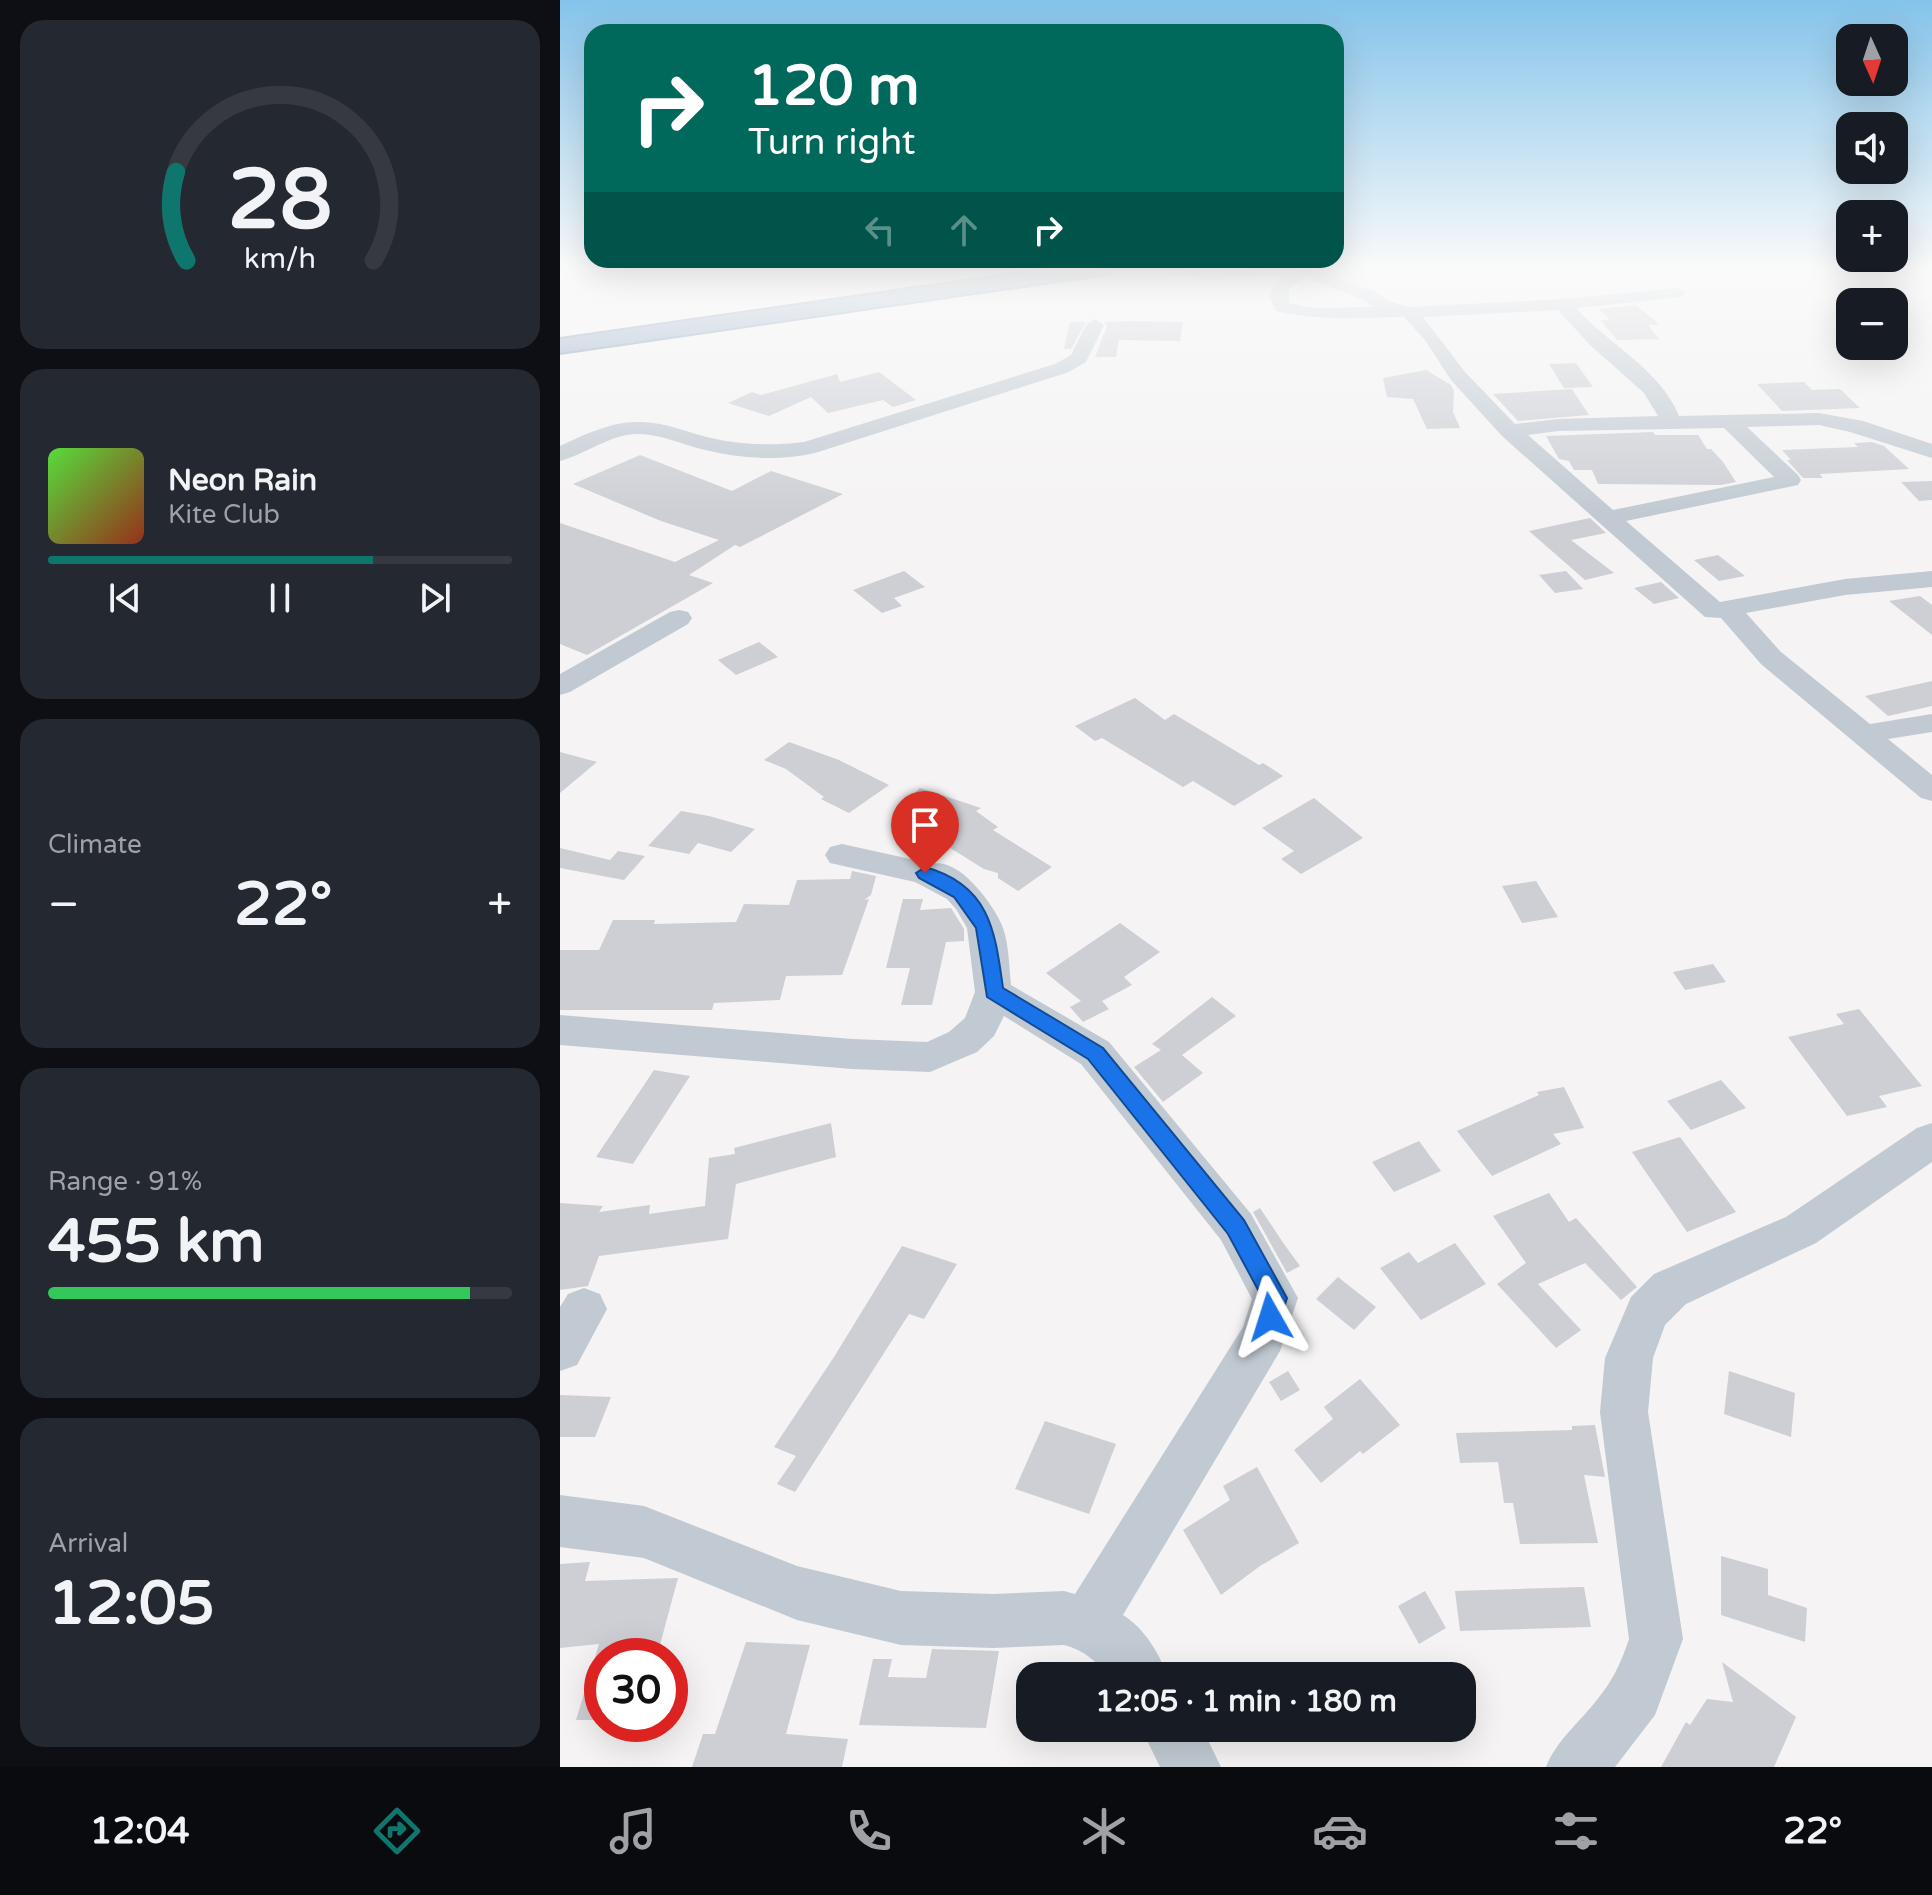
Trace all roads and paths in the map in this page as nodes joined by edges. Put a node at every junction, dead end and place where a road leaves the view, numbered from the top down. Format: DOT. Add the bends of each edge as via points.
graph roads {
  1 [pos="1083,349"];
  2 [pos="1440,349"];
  3 [pos="1608,349"];
  4 [pos="1730,422"];
  5 [pos="1671,424"];
  6 [pos="1510,431"];
  7 [pos="1932,451"];
  8 [pos="560,454"];
  9 [pos="1607,518"];
  10 [pos="1932,579"];
  11 [pos="1730,611"];
  12 [pos="679,618"];
  13 [pos="560,686"];
  14 [pos="1932,723"];
  15 [pos="1865,734"];
  16 [pos="1932,791"];
  17 [pos="842,855"];
  18 [pos="994,992"];
  19 [pos="560,1030"];
  20 [pos="1932,1140"];
  21 [pos="584,1309"];
  22 [pos="560,1349"];
  23 [pos="560,1521"];
  24 [pos="1087,1624"];
  25 [pos="1130,1662"];
  26 [pos="1178,1742"];
  27 [pos="1192,1767"];
  28 [pos="1575,1767"];
  1 -- 8 [label="street" via="1062,368 807,448 745,450 633,428"];
  2 -- 6 [label="street"];
  3 -- 5 [label="street" via="1667,408"];
  4 -- 5 [label="street"];
  4 -- 7 [label="street" via="1819,419"];
  4 -- 9 [label="street" via="1790,480"];
  5 -- 6 [label="street"];
  6 -- 9 [label="street"];
  9 -- 11 [label="street" via="1714,611"];
  10 -- 11 [label="street" via="1845,587"];
  11 -- 15 [label="street" via="1771,658"];
  12 -- 13 [label="street"];
  14 -- 15 [label="street"];
  15 -- 16 [label="street"];
  17 -- 18 [label="street" via="951,883 985,928"];
  18 -- 19 [label="street" via="981,1026 963,1042 930,1057"];
  18 -- 24 [label="street" via="1095,1053 1236,1227 1275,1298 1264,1336"];
  20 -- 28 [label="street" via="1801,1230 1670,1289 1647,1312 1629,1358 1624,1412 1656,1639 1647,1675 1626,1713"];
  21 -- 22 [label="street"];
  23 -- 24 [label="street" via="644,1532 797,1593 901,1618 1064,1618"];
  24 -- 25 [label="street" via="1117,1643"];
  26 -- 27 [label="street"];
}
